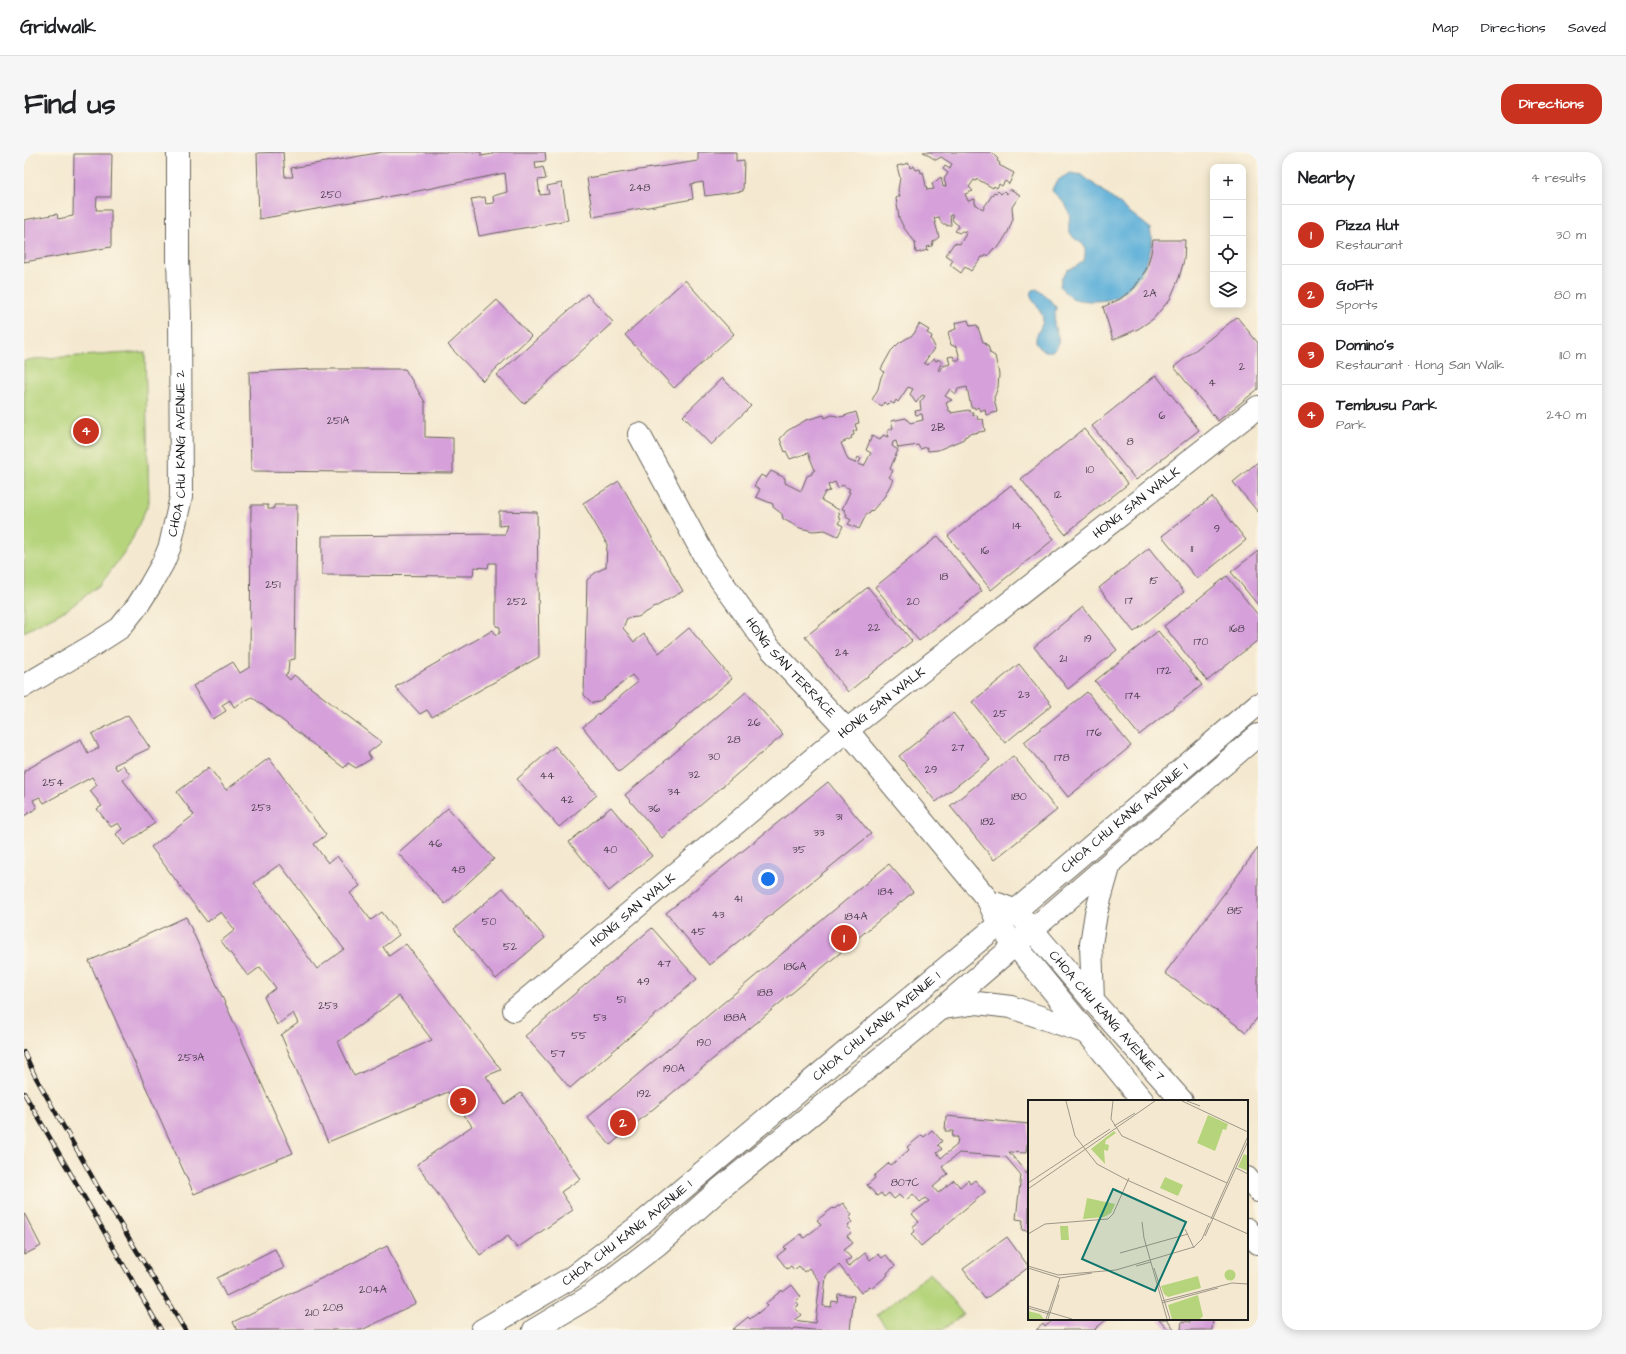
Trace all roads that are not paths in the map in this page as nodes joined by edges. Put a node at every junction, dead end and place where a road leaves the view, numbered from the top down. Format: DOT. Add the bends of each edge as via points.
graph roads {
  1 [pos="178,152"];
  2 [pos="1258,407"];
  3 [pos="639,434"];
  4 [pos="24,686"];
  5 [pos="1258,704"];
  6 [pos="847,730"];
  7 [pos="1258,735"];
  8 [pos="1110,864"];
  9 [pos="988,900"];
  10 [pos="1016,911"];
  11 [pos="999,925"];
  12 [pos="1032,930"];
  13 [pos="1016,944"];
  14 [pos="1093,1000"];
  15 [pos="942,1008"];
  16 [pos="514,1010"];
  17 [pos="1087,1033"];
  18 [pos="1142,1100"];
  19 [pos="1181,1100"];
  20 [pos="1248,1179"];
  21 [pos="1258,1191"];
  22 [pos="1248,1230"];
  23 [pos="1258,1243"];
  24 [pos="482,1330"];
  25 [pos="534,1330"];
  1 -- 4 [label="street, CHOA CHU KANG AVENUE 2" via="181,496 170,546 150,586 120,628"];
  2 -- 6 [label="street, HONG SAN WALK"];
  3 -- 6 [label="street, HONG SAN TERRACE" via="707,561 768,646"];
  5 -- 10 [label="street, CHOA CHU KANG AVENUE 1"];
  6 -- 9 [label="street, HONG SAN TERRACE"];
  6 -- 16 [label="street, HONG SAN WALK"];
  7 -- 8 [label="street, CHOA CHU KANG AVENUE 1"];
  8 -- 12 [label="street, CHOA CHU KANG AVENUE 1"];
  8 -- 14 [label="street" via="1096,913 1091,944"];
  9 -- 10 [label="street, HONG SAN TERRACE"];
  9 -- 11 [label="street, HONG SAN TERRACE"];
  10 -- 11 [label="street, CHOA CHU KANG AVENUE 1"];
  10 -- 12 [label="street, HONG SAN TERRACE"];
  11 -- 13 [label="street, CHOA CHU KANG AVENUE 7"];
  11 -- 24 [label="street, CHOA CHU KANG AVENUE 1" via="629,1233 571,1278"];
  12 -- 13 [label="street, CHOA CHU KANG AVENUE 1"];
  12 -- 14 [label="street, CHOA CHU KANG AVENUE 7"];
  13 -- 15 [label="street, CHOA CHU KANG AVENUE 1"];
  13 -- 17 [label="street, CHOA CHU KANG AVENUE 7"];
  14 -- 19 [label="street, CHOA CHU KANG AVENUE 7"];
  15 -- 17 [label="street" via="977,1003 1011,1007"];
  15 -- 25 [label="street, CHOA CHU KANG AVENUE 1" via="721,1188 657,1245 589,1297"];
  17 -- 18 [label="street, CHOA CHU KANG AVENUE 7"];
  20 -- 21 [label="street"];
  22 -- 23 [label="street"];
}
